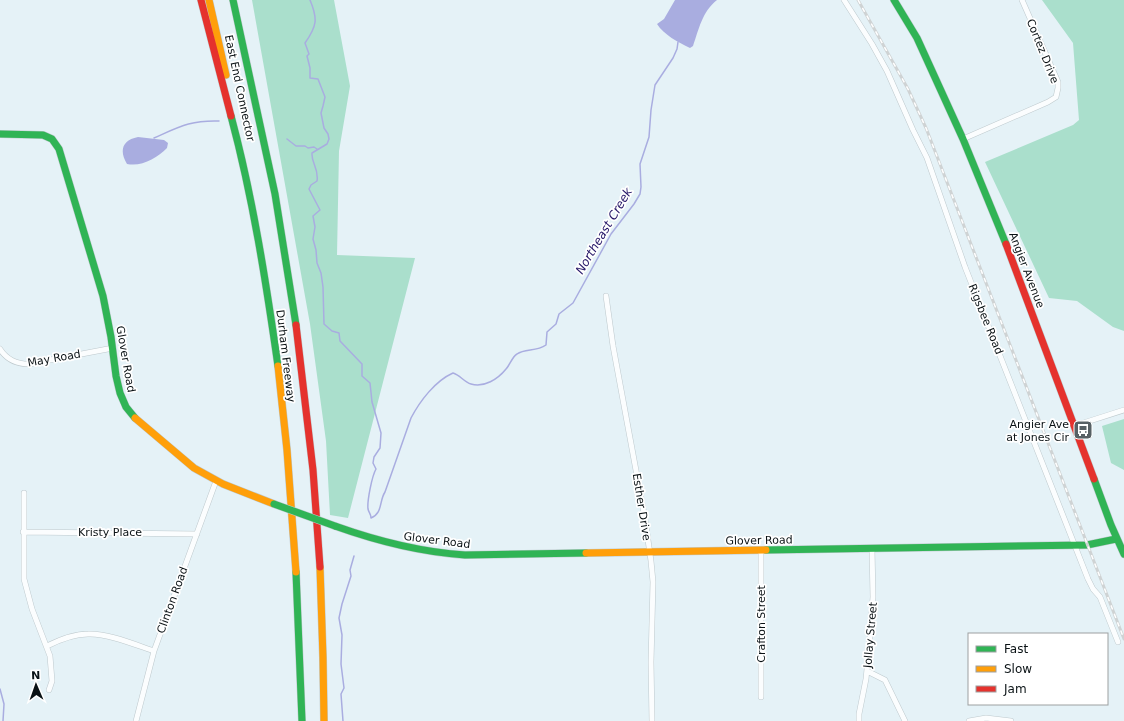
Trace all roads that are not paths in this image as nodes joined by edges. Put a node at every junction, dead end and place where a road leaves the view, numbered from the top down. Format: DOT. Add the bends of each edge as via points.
graph roads {
  1 [pos="201,0"];
  2 [pos="209,0"];
  3 [pos="233,0"];
  4 [pos="844,0"];
  5 [pos="894,0"];
  6 [pos="1022,0"];
  7 [pos="0,134"];
  8 [pos="963,139"];
  9 [pos="247,180"];
  10 [pos="606,296"];
  11 [pos="113,348"];
  12 [pos="0,349"];
  13 [pos="1124,410"];
  14 [pos="1074,426"];
  15 [pos="216,481"];
  16 [pos="24,493"];
  17 [pos="23,532"];
  18 [pos="197,534"];
  19 [pos="1116,539"];
  20 [pos="1075,546"];
  21 [pos="872,549"];
  22 [pos="761,551"];
  23 [pos="650,552"];
  24 [pos="1124,554"];
  25 [pos="1118,642"];
  26 [pos="47,646"];
  27 [pos="154,651"];
  28 [pos="867,671"];
  29 [pos="49,690"];
  30 [pos="761,697"];
  31 [pos="136,721"];
  32 [pos="302,721"];
  33 [pos="324,721"];
  34 [pos="652,721"];
  35 [pos="859,721"];
  36 [pos="905,721"];
  37 [pos="968,721"];
  38 [pos="1011,721"];
  1 -- 9 [label="main road, Durham Freeway"];
  2 -- 9 [label="main road, East End Connector"];
  3 -- 33 [label="main road, Durham Freeway" via="271,176 300,359 315,510 323,631"];
  4 -- 20 [label="street, Rigsbee Road" via="887,71 926,158 963,261"];
  5 -- 8 [label="main road, Angier Avenue" via="917,38"];
  6 -- 8 [label="street, Cortez Drive" via="1058,82 1056,97"];
  7 -- 11 [label="main road, Glover Road" via="43,135 57,145 103,296"];
  8 -- 14 [label="main road, Angier Avenue" via="1014,265"];
  9 -- 32 [label="main road, Durham Freeway" via="271,322 290,474 299,608"];
  10 -- 23 [label="street, Esther Drive"];
  11 -- 12 [label="street, May Road" via="29,364 7,358"];
  11 -- 15 [label="main road, Glover Road" via="116,376 123,401 129,411 180,457"];
  13 -- 14 [label="street"];
  14 -- 19 [label="main road, Angier Avenue"];
  15 -- 18 [label="street, Clinton Road"];
  15 -- 23 [label="main road, Glover Road, bridge" via="335,526 393,545 422,551 525,555"];
  16 -- 17 [label="street"];
  17 -- 18 [label="street, Kristy Place"];
  17 -- 26 [label="street" via="24,579 32,609"];
  18 -- 27 [label="street, Clinton Road"];
  19 -- 20 [label="main road, Glover Road"];
  19 -- 24 [label="main road, Angier Avenue"];
  20 -- 21 [label="main road, Glover Road"];
  20 -- 25 [label="street, Rigsbee Road"];
  21 -- 22 [label="main road, Glover Road"];
  21 -- 28 [label="street, Jollay Street" via="873,597"];
  22 -- 23 [label="main road, Glover Road"];
  22 -- 30 [label="street, Crafton Street"];
  23 -- 34 [label="street, Esther Drive" via="653,582"];
  26 -- 27 [label="street" via="69,637 88,634 110,637"];
  26 -- 29 [label="street" via="52,672"];
  27 -- 31 [label="street, Clinton Road"];
  28 -- 35 [label="street, Jollay Street"];
  28 -- 36 [label="street" via="885,680"];
  37 -- 38 [label="street" via="986,718"];
}
